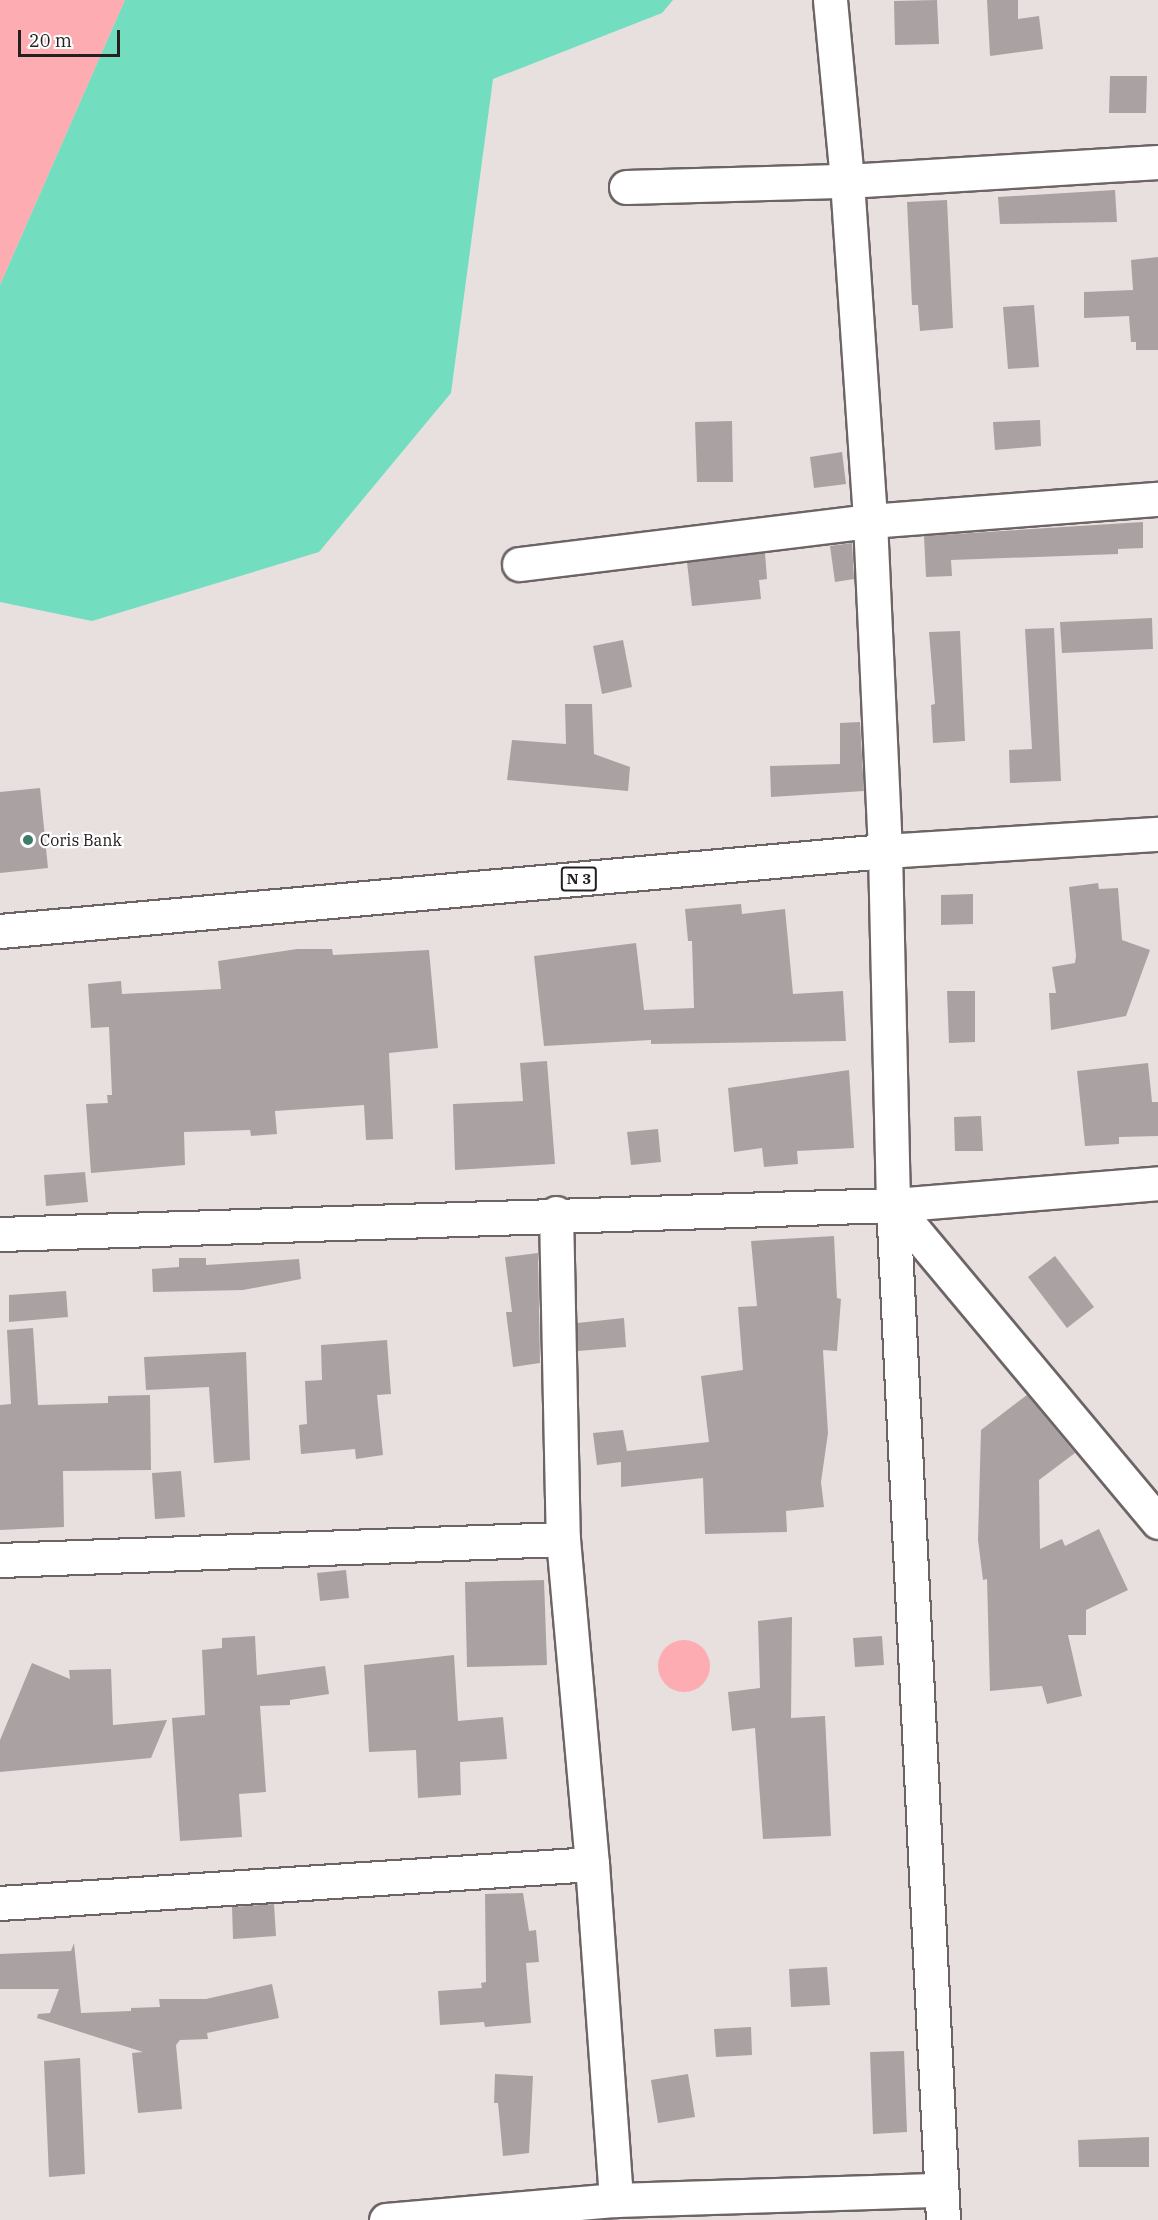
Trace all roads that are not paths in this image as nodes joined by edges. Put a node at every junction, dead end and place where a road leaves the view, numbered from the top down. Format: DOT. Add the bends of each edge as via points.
graph roads {
  1 [pos="830,0"];
  2 [pos="1158,162"];
  3 [pos="847,182"];
  4 [pos="626,187"];
  5 [pos="1158,499"];
  6 [pos="870,521"];
  7 [pos="519,564"];
  8 [pos="1158,834"];
  9 [pos="885,851"];
  10 [pos="0,931"];
  11 [pos="1158,1183"];
  12 [pos="893,1205"];
  13 [pos="556,1213"];
  14 [pos="0,1234"];
  15 [pos="1158,1522"];
  16 [pos="563,1539"];
  17 [pos="0,1560"];
  18 [pos="592,1864"];
  19 [pos="0,1903"];
  20 [pos="616,2200"];
  21 [pos="942,2205"];
  22 [pos="386,2220"];
  1 -- 3 [label="street"];
  2 -- 3 [label="street"];
  3 -- 4 [label="street"];
  3 -- 6 [label="street"];
  5 -- 6 [label="street"];
  6 -- 7 [label="street"];
  6 -- 9 [label="street"];
  8 -- 9 [label="street, N 3"];
  9 -- 10 [label="street, N 3"];
  9 -- 12 [label="street"];
  11 -- 12 [label="street"];
  12 -- 13 [label="street"];
  12 -- 15 [label="street"];
  12 -- 21 [label="street"];
  13 -- 14 [label="street"];
  13 -- 16 [label="street"];
  16 -- 17 [label="street"];
  16 -- 18 [label="street"];
  18 -- 19 [label="street"];
  18 -- 20 [label="street"];
  20 -- 21 [label="street"];
  20 -- 22 [label="street"];
}
